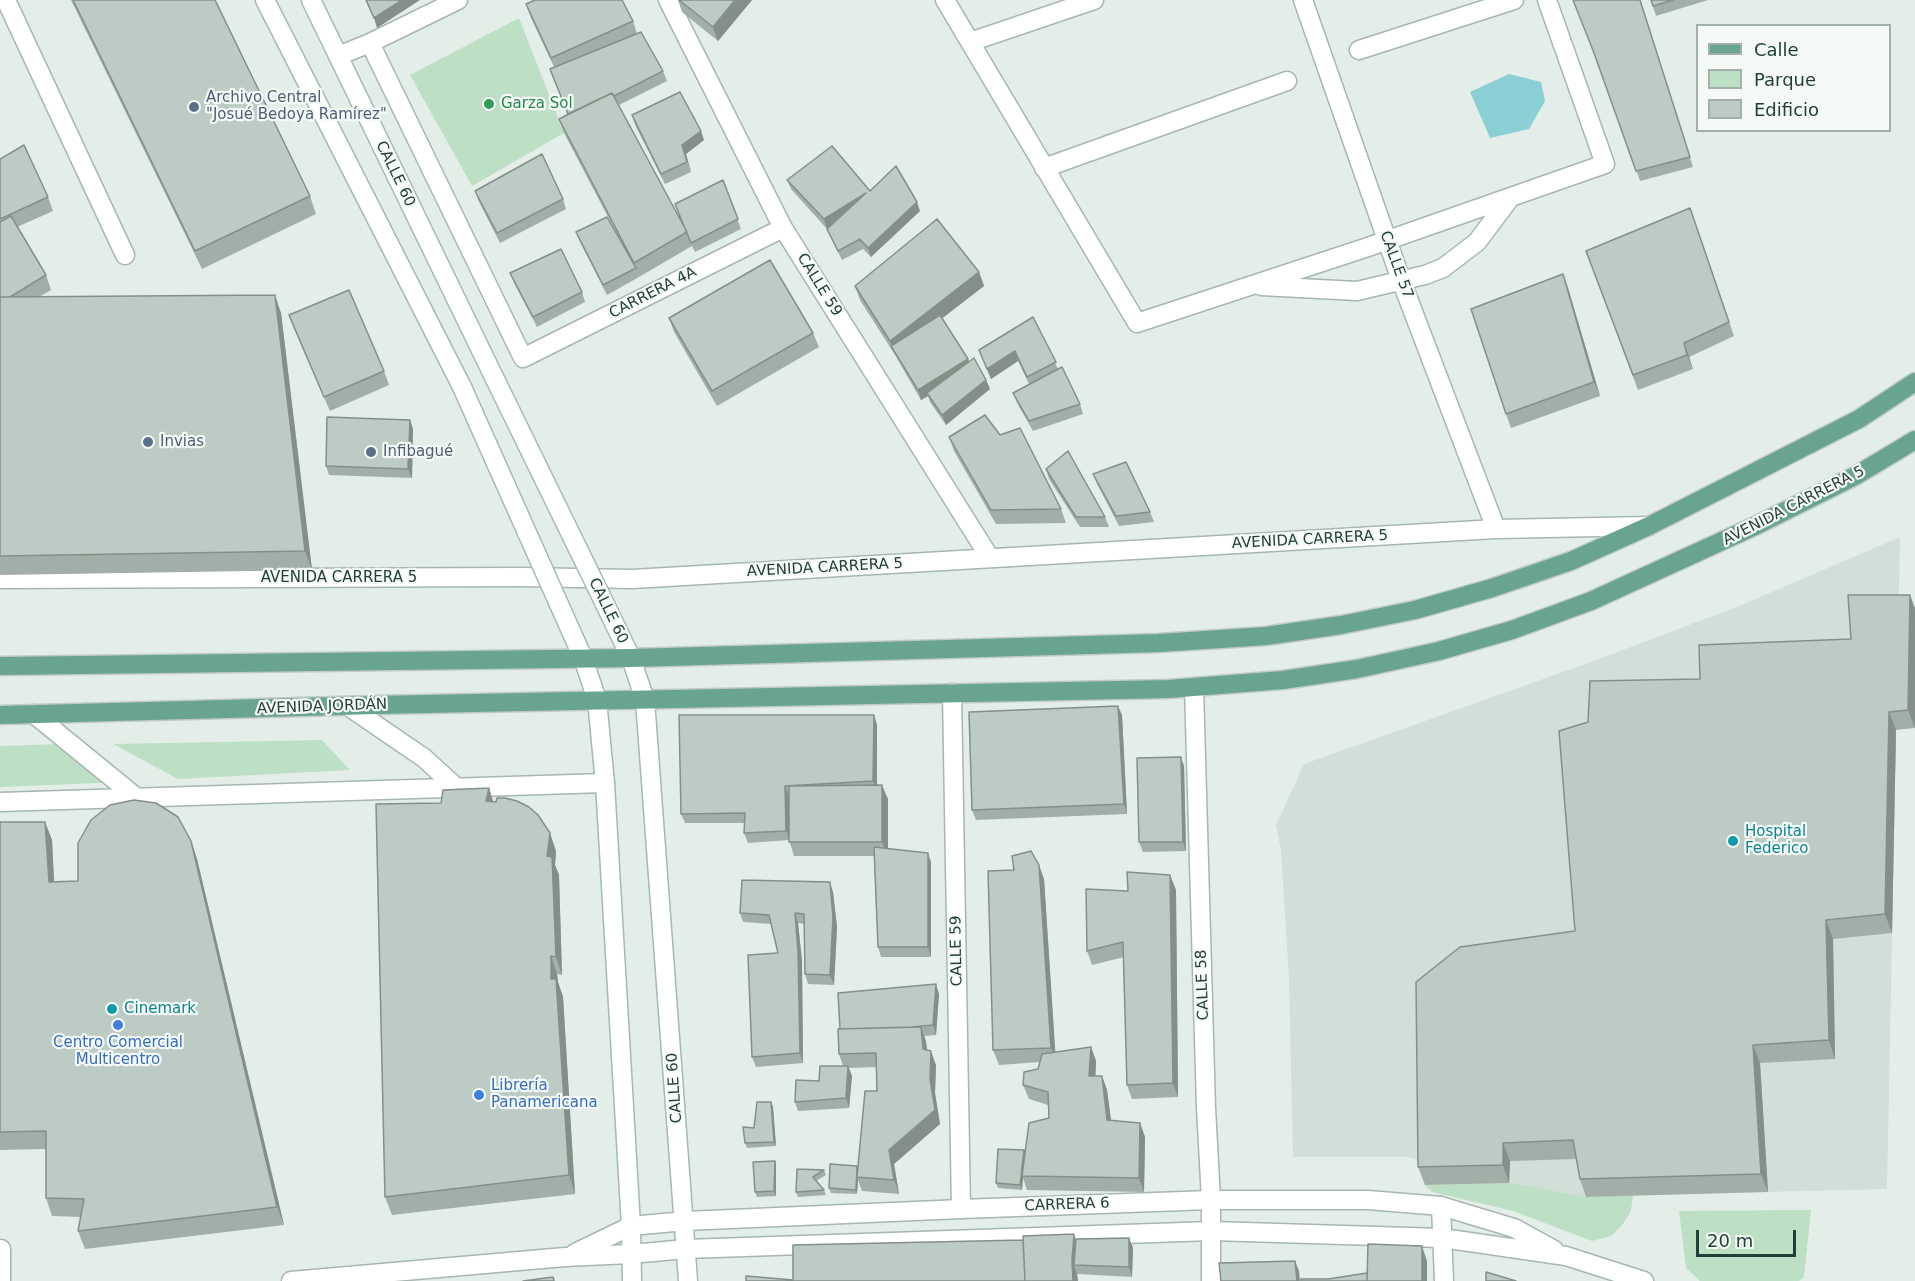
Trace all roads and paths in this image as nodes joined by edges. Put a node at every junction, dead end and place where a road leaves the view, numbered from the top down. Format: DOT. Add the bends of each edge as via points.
graph roads {
  1 [pos="6,0"];
  2 [pos="265,0"];
  3 [pos="311,0"];
  4 [pos="458,0"];
  5 [pos="668,0"];
  6 [pos="945,0"];
  7 [pos="1094,0"];
  8 [pos="1303,0"];
  9 [pos="1514,0"];
  10 [pos="1547,0"];
  11 [pos="970,42"];
  12 [pos="370,43"];
  13 [pos="1359,50"];
  14 [pos="338,56"];
  15 [pos="1287,81"];
  16 [pos="1044,168"];
  17 [pos="1510,198"];
  18 [pos="783,228"];
  19 [pos="1387,240"];
  20 [pos="125,255"];
  21 [pos="1401,280"];
  22 [pos="1251,285"];
  23 [pos="1915,382"];
  24 [pos="1915,440"];
  25 [pos="1649,526"];
  26 [pos="1496,529"];
  27 [pos="990,558"];
  28 [pos="0,579"];
  29 [pos="583,658"];
  30 [pos="631,658"];
  31 [pos="0,666"];
  32 [pos="1194,688"];
  33 [pos="952,693"];
  34 [pos="597,700"];
  35 [pos="645,700"];
  36 [pos="348,706"];
  37 [pos="34,714"];
  38 [pos="0,715"];
  39 [pos="605,783"];
  40 [pos="458,789"];
  41 [pos="137,798"];
  42 [pos="0,802"];
  43 [pos="1212,1200"];
  44 [pos="1441,1206"];
  45 [pos="961,1209"];
  46 [pos="685,1221"];
  47 [pos="631,1226"];
  48 [pos="1212,1231"];
  49 [pos="1442,1238"];
  50 [pos="1,1249"];
  51 [pos="686,1249"];
  52 [pos="631,1254"];
  53 [pos="1566,1256"];
  54 [pos="565,1257"];
  55 [pos="1,1281"];
  56 [pos="291,1281"];
  57 [pos="632,1281"];
  58 [pos="688,1281"];
  59 [pos="1211,1281"];
  60 [pos="1444,1281"];
  61 [pos="1644,1281"];
  1 -- 20 [label="street"];
  2 -- 29 [label="street, bridge" via="462,387"];
  3 -- 14 [label="street, CALLE 60"];
  4 -- 12 [label="street"];
  5 -- 18 [label="street, CALLE 59"];
  6 -- 11 [label="street"];
  7 -- 11 [label="street"];
  8 -- 19 [label="street, CALLE 57"];
  9 -- 13 [label="street"];
  10 -- 17 [label="street" via="1605,164"];
  11 -- 16 [label="street"];
  12 -- 14 [label="street"];
  12 -- 18 [label="street, CARRERA 4A" via="523,358"];
  14 -- 30 [label="street, CALLE 60, bridge"];
  15 -- 16 [label="street"];
  16 -- 22 [label="street" via="1137,323"];
  17 -- 19 [label="street"];
  17 -- 21 [label="street" via="1476,242 1443,268"];
  18 -- 27 [label="street, CALLE 59"];
  19 -- 21 [label="street, CALLE 57"];
  19 -- 22 [label="street"];
  21 -- 22 [label="street" via="1357,291"];
  21 -- 26 [label="street, CALLE 57"];
  23 -- 25 [label="main road, AVENIDA CARRERA 5" via="1859,419"];
  24 -- 32 [label="main road, AVENIDA CARRERA 5" via="1855,476 1727,540 1591,601 1512,630 1357,669"];
  25 -- 26 [label="street, AVENIDA CARRERA 5"];
  25 -- 30 [label="main road, AVENIDA CARRERA 5" via="1571,561 1492,588 1404,612 1266,636 1159,643"];
  26 -- 27 [label="street, AVENIDA CARRERA 5"];
  27 -- 28 [label="street, AVENIDA CARRERA 5" via="632,579"];
  29 -- 30 [label="main road"];
  29 -- 31 [label="main road"];
  29 -- 34 [label="street"];
  30 -- 35 [label="street, CALLE 60"];
  32 -- 33 [label="main road, AVENIDA CARRERA 5"];
  32 -- 43 [label="street, CALLE 58"];
  33 -- 35 [label="main road, AVENIDA CARRERA 5"];
  33 -- 45 [label="street, CALLE 59"];
  34 -- 35 [label="main road, AVENIDA JORDÁN"];
  34 -- 36 [label="main road, AVENIDA JORDÁN"];
  34 -- 39 [label="street"];
  35 -- 46 [label="street, CALLE 60"];
  36 -- 37 [label="main road, AVENIDA JORDÁN"];
  36 -- 40 [label="street" via="424,758"];
  37 -- 38 [label="main road, AVENIDA JORDÁN"];
  37 -- 41 [label="street"];
  39 -- 40 [label="street"];
  39 -- 47 [label="street"];
  40 -- 41 [label="street"];
  41 -- 42 [label="street"];
  43 -- 44 [label="street, CARRERA 6" via="1368,1200"];
  43 -- 45 [label="street, CARRERA 6"];
  43 -- 48 [label="street, CALLE 58"];
  44 -- 49 [label="street"];
  44 -- 53 [label="street, CARRERA 6" via="1514,1228"];
  45 -- 46 [label="street, CARRERA 6"];
  46 -- 47 [label="street, CARRERA 6"];
  46 -- 51 [label="street, CALLE 60"];
  47 -- 52 [label="street"];
  47 -- 54 [label="street, CARRERA 6"];
  48 -- 49 [label="street, CARRERA 6"];
  48 -- 51 [label="street, CARRERA 6"];
  48 -- 59 [label="street, CALLE 58"];
  49 -- 53 [label="street, CARRERA 6"];
  49 -- 60 [label="street"];
  50 -- 55 [label="street"];
  51 -- 52 [label="street, CARRERA 6"];
  51 -- 58 [label="street, CALLE 60"];
  52 -- 54 [label="street, CARRERA 6"];
  52 -- 57 [label="street"];
  53 -- 61 [label="street, CARRERA 6"];
  54 -- 56 [label="street, CARRERA 6"];
}
